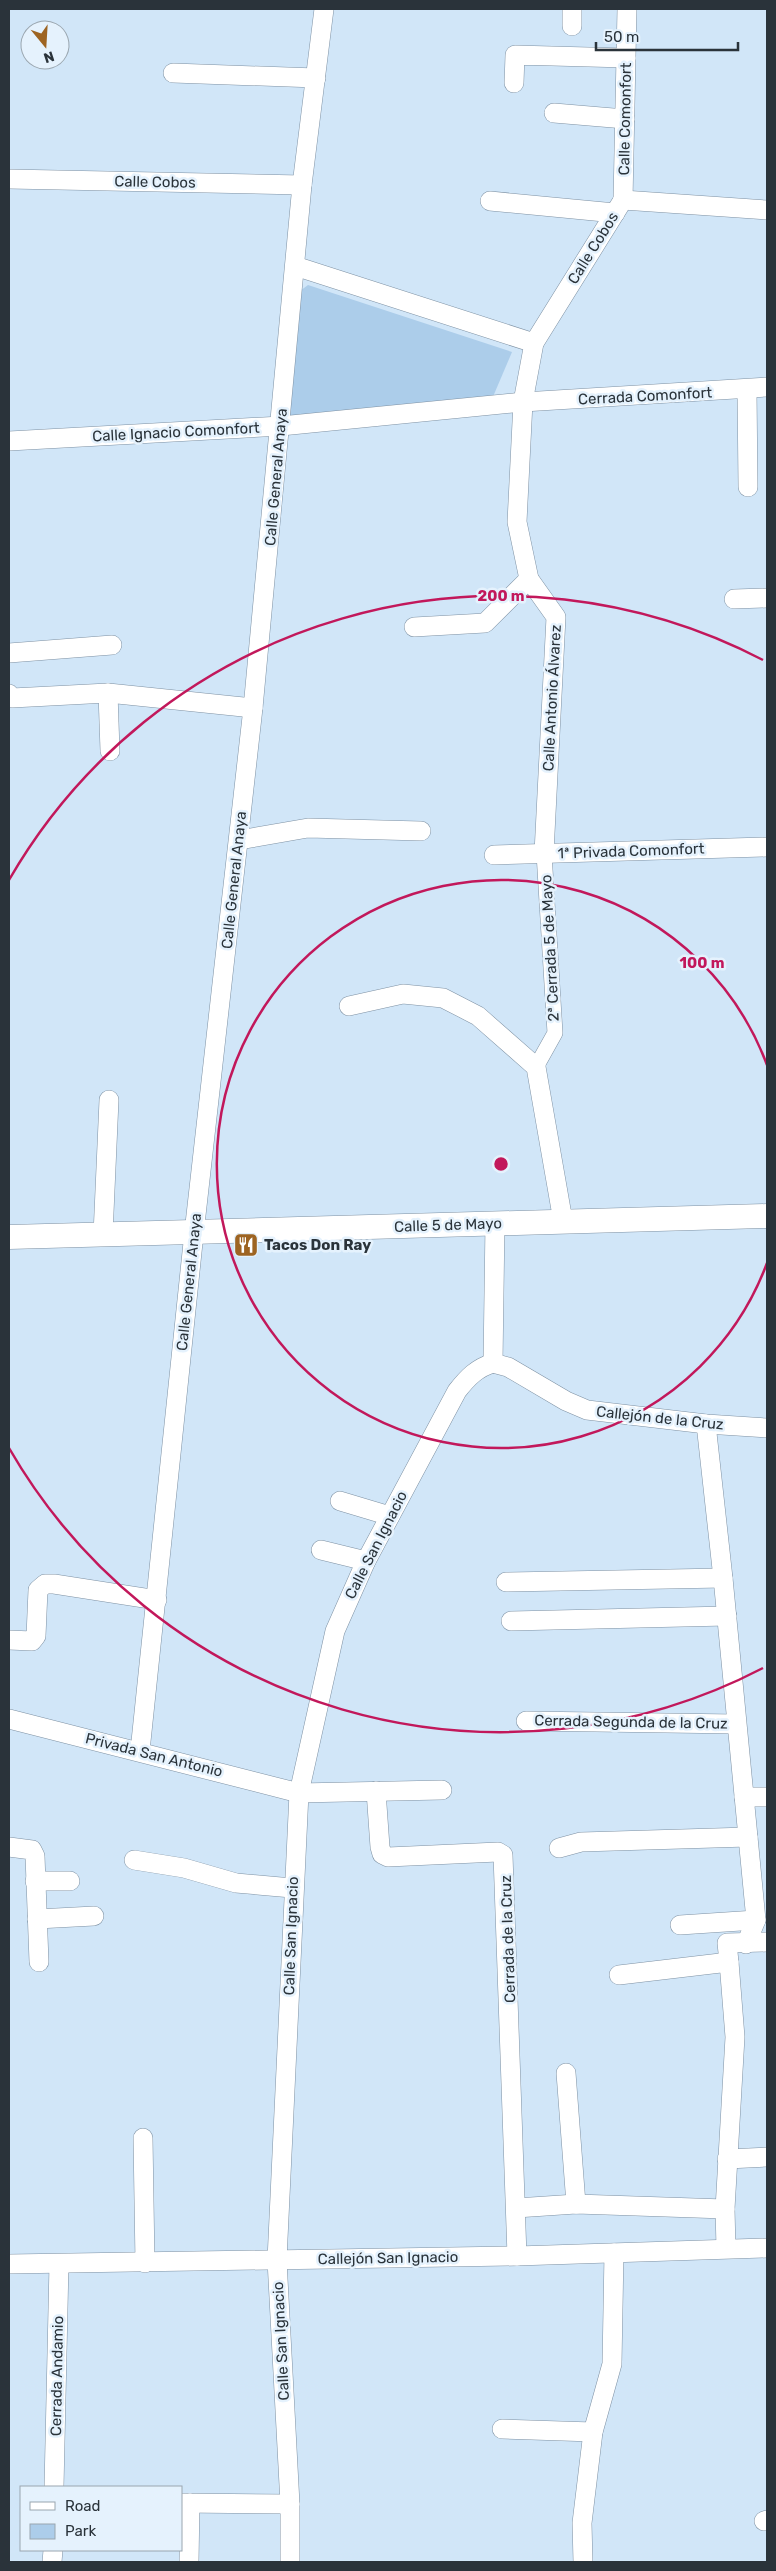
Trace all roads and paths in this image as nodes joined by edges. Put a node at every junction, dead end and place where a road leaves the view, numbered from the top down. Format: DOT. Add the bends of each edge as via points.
graph roads {
  1 [pos="324,9"];
  2 [pos="627,9"];
  3 [pos="626,58"];
  4 [pos="173,73"];
  5 [pos="316,78"];
  6 [pos="514,83"];
  7 [pos="554,114"];
  8 [pos="625,119"];
  9 [pos="9,178"];
  10 [pos="302,185"];
  11 [pos="490,201"];
  12 [pos="619,206"];
  13 [pos="767,210"];
  14 [pos="295,266"];
  15 [pos="534,343"];
  16 [pos="767,387"];
  17 [pos="747,390"];
  18 [pos="523,402"];
  19 [pos="280,426"];
  20 [pos="9,441"];
  21 [pos="748,487"];
  22 [pos="529,579"];
  23 [pos="767,598"];
  24 [pos="734,599"];
  25 [pos="414,627"];
  26 [pos="112,645"];
  27 [pos="9,653"];
  28 [pos="108,693"];
  29 [pos="9,694"];
  30 [pos="253,708"];
  31 [pos="110,751"];
  32 [pos="421,831"];
  33 [pos="239,840"];
  34 [pos="767,847"];
  35 [pos="544,854"];
  36 [pos="494,855"];
  37 [pos="349,1006"];
  38 [pos="536,1067"];
  39 [pos="109,1100"];
  40 [pos="767,1216"];
  41 [pos="563,1221"];
  42 [pos="495,1223"];
  43 [pos="194,1233"];
  44 [pos="103,1235"];
  45 [pos="9,1237"];
  46 [pos="494,1363"];
  47 [pos="706,1424"];
  48 [pos="767,1428"];
  49 [pos="340,1501"];
  50 [pos="390,1516"];
  51 [pos="321,1550"];
  52 [pos="366,1561"];
  53 [pos="723,1578"];
  54 [pos="506,1582"];
  55 [pos="157,1600"];
  56 [pos="727,1616"];
  57 [pos="511,1621"];
  58 [pos="9,1640"];
  59 [pos="9,1719"];
  60 [pos="526,1720"];
  61 [pos="736,1724"];
  62 [pos="140,1751"];
  63 [pos="442,1790"];
  64 [pos="376,1791"];
  65 [pos="299,1793"];
  66 [pos="744,1797"];
  67 [pos="767,1797"];
  68 [pos="748,1837"];
  69 [pos="9,1847"];
  70 [pos="558,1848"];
  71 [pos="134,1860"];
  72 [pos="35,1881"];
  73 [pos="70,1881"];
  74 [pos="292,1888"];
  75 [pos="94,1916"];
  76 [pos="37,1919"];
  77 [pos="756,1920"];
  78 [pos="680,1925"];
  79 [pos="767,1942"];
  80 [pos="746,1944"];
  81 [pos="39,1962"];
  82 [pos="729,1962"];
  83 [pos="619,1975"];
  84 [pos="566,2073"];
  85 [pos="143,2138"];
  86 [pos="767,2157"];
  87 [pos="727,2159"];
  88 [pos="576,2204"];
  89 [pos="516,2208"];
  90 [pos="725,2209"];
  91 [pos="726,2248"];
  92 [pos="767,2248"];
  93 [pos="614,2253"];
  94 [pos="517,2256"];
  95 [pos="277,2260"];
  96 [pos="145,2262"];
  97 [pos="9,2264"];
  98 [pos="59,2264"];
  99 [pos="502,2430"];
  100 [pos="593,2432"];
  101 [pos="54,2486"];
  102 [pos="186,2503"];
  103 [pos="290,2504"];
  104 [pos="189,2562"];
  105 [pos="290,2562"];
  106 [pos="583,2562"];
  1 -- 5 [label="street, Calle General Anaya"];
  2 -- 3 [label="street, Calle Comonfort"];
  3 -- 6 [label="street" via="515,55"];
  3 -- 8 [label="street, Calle Comonfort"];
  4 -- 5 [label="street"];
  5 -- 10 [label="street, Calle General Anaya"];
  7 -- 8 [label="street"];
  8 -- 12 [label="street, Calle Comonfort"];
  9 -- 10 [label="street, Calle Cobos"];
  10 -- 14 [label="street, Calle General Anaya"];
  11 -- 12 [label="street"];
  12 -- 13 [label="street, Calle Cobos"];
  12 -- 15 [label="street, Calle Cobos"];
  14 -- 15 [label="street"];
  14 -- 19 [label="street, Calle General Anaya"];
  15 -- 18 [label="street, Calle Cobos"];
  16 -- 17 [label="street, Cerrada Comonfort"];
  17 -- 18 [label="street, Cerrada Comonfort"];
  17 -- 21 [label="street"];
  18 -- 19 [label="street, Calle Ignacio Comonfort"];
  18 -- 22 [label="street, Calle Antonio Álvarez" via="517,522"];
  19 -- 20 [label="street, Calle Ignacio Comonfort"];
  19 -- 30 [label="street, Calle General Anaya"];
  22 -- 25 [label="street" via="485,624"];
  22 -- 35 [label="street, Calle Antonio Álvarez" via="556,617"];
  23 -- 24 [label="street"];
  26 -- 27 [label="street"];
  28 -- 29 [label="street" via="12,698"];
  28 -- 30 [label="street"];
  28 -- 31 [label="street"];
  30 -- 33 [label="street, Calle General Anaya"];
  32 -- 33 [label="street" via="308,828"];
  33 -- 43 [label="street, Calle General Anaya"];
  34 -- 35 [label="street, 1ª Privada Comonfort"];
  35 -- 36 [label="street, 1ª Privada Comonfort"];
  35 -- 38 [label="street, 2ª Cerrada 5 de Mayo" via="555,1033"];
  37 -- 38 [label="street" via="403,994 443,998 478,1016"];
  38 -- 41 [label="street"];
  39 -- 44 [label="street"];
  40 -- 41 [label="street, Calle 5 de Mayo"];
  41 -- 42 [label="street, Calle 5 de Mayo"];
  42 -- 43 [label="street, Calle 5 de Mayo"];
  42 -- 46 [label="street"];
  43 -- 44 [label="street, Calle 5 de Mayo"];
  43 -- 55 [label="street, Calle General Anaya"];
  44 -- 45 [label="street, Calle 5 de Mayo"];
  46 -- 47 [label="street, Callejón de la Cruz" via="508,1367 587,1410"];
  46 -- 50 [label="street, Calle San Ignacio" via="469,1376 457,1391"];
  47 -- 48 [label="street, Callejón de la Cruz"];
  47 -- 53 [label="street"];
  49 -- 50 [label="street"];
  50 -- 52 [label="street, Calle San Ignacio"];
  51 -- 52 [label="street"];
  52 -- 65 [label="street, Calle San Ignacio" via="335,1632"];
  53 -- 54 [label="street"];
  53 -- 56 [label="street"];
  55 -- 58 [label="street" via="45,1584 38,1590 36,1636 32,1641"];
  55 -- 62 [label="street, Calle General Anaya"];
  56 -- 57 [label="street"];
  56 -- 61 [label="street"];
  59 -- 62 [label="street, Privada San Antonio"];
  60 -- 61 [label="street, Cerrada Segunda de la Cruz"];
  61 -- 66 [label="street"];
  62 -- 65 [label="street, Privada San Antonio"];
  63 -- 64 [label="street, Privada San Antonio"];
  64 -- 65 [label="street, Privada San Antonio"];
  64 -- 89 [label="street, Cerrada de la Cruz" via="380,1847 382,1854 388,1857 498,1852 504,1855"];
  65 -- 74 [label="street, Calle San Ignacio"];
  66 -- 67 [label="street"];
  66 -- 68 [label="street"];
  68 -- 70 [label="street" via="581,1842"];
  68 -- 77 [label="street"];
  69 -- 72 [label="street" via="32,1850"];
  71 -- 74 [label="street" via="184,1868 236,1883"];
  72 -- 73 [label="street"];
  72 -- 76 [label="street"];
  74 -- 95 [label="street, Calle San Ignacio"];
  75 -- 76 [label="street"];
  76 -- 81 [label="street"];
  77 -- 78 [label="street"];
  77 -- 80 [label="street"];
  79 -- 80 [label="street"];
  80 -- 82 [label="street" via="727,1944"];
  82 -- 83 [label="street"];
  82 -- 87 [label="street" via="736,2037"];
  84 -- 88 [label="street"];
  85 -- 96 [label="street"];
  86 -- 87 [label="street"];
  87 -- 90 [label="street"];
  88 -- 89 [label="street"];
  88 -- 90 [label="street"];
  89 -- 94 [label="street"];
  90 -- 91 [label="street"];
  91 -- 92 [label="street, Callejón San Ignacio"];
  91 -- 93 [label="street, Callejón San Ignacio"];
  93 -- 94 [label="street, Callejón San Ignacio"];
  93 -- 100 [label="street" via="612,2364"];
  94 -- 95 [label="street, Callejón San Ignacio"];
  95 -- 96 [label="street, Callejón San Ignacio"];
  95 -- 103 [label="street, Calle San Ignacio"];
  96 -- 98 [label="street, Callejón San Ignacio"];
  97 -- 98 [label="street, Callejón San Ignacio"];
  98 -- 101 [label="street, Cerrada Andamio"];
  99 -- 100 [label="street"];
  100 -- 106 [label="street" via="582,2523"];
  102 -- 103 [label="street"];
  102 -- 104 [label="street"];
  103 -- 105 [label="street, Calle San Ignacio"];
}
